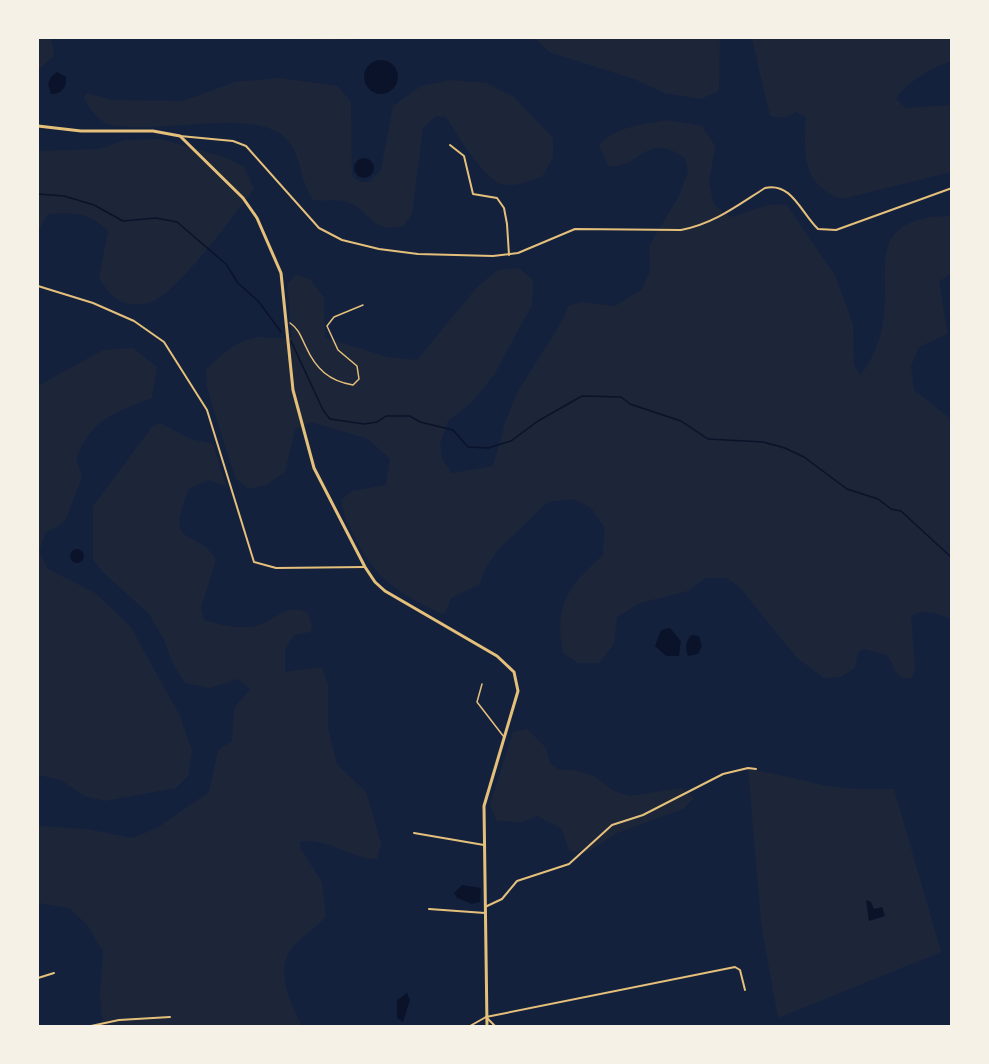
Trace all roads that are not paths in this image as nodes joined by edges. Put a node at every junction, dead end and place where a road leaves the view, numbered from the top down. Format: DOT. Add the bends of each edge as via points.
graph roads {
  1 [pos="38,126"];
  2 [pos="180,136"];
  3 [pos="450,145"];
  4 [pos="951,188"];
  5 [pos="509,255"];
  6 [pos="38,286"];
  7 [pos="365,567"];
  8 [pos="482,684"];
  9 [pos="504,738"];
  10 [pos="756,769"];
  11 [pos="414,833"];
  12 [pos="484,845"];
  13 [pos="485,907"];
  14 [pos="429,909"];
  15 [pos="485,913"];
  16 [pos="54,973"];
  17 [pos="38,978"];
  18 [pos="745,990"];
  19 [pos="170,1017"];
  20 [pos="486,1017"];
  21 [pos="91,1026"];
  22 [pos="470,1026"];
  23 [pos="487,1026"];
  24 [pos="495,1026"];
  1 -- 2 [label="street" via="81,131 153,131"];
  2 -- 5 [label="street" via="246,146 319,228 342,240 418,254"];
  2 -- 7 [label="street" via="257,218 281,273 293,390 314,468"];
  3 -- 5 [label="street" via="464,156 473,194 497,198 504,208"];
  4 -- 5 [label="street" via="828,230 818,229 787,190 774,186 697,227 575,229"];
  6 -- 7 [label="street" via="113,312 164,342 207,410 254,562 276,568"];
  7 -- 9 [label="street" via="385,591 479,644 514,672 518,691"];
  8 -- 9 [label="lane" via="477,702"];
  9 -- 12 [label="street" via="484,806"];
  10 -- 13 [label="street" via="717,776 643,815 612,825 569,864 517,881 502,899"];
  11 -- 12 [label="street"];
  12 -- 13 [label="street"];
  13 -- 15 [label="street"];
  14 -- 15 [label="street"];
  15 -- 20 [label="street"];
  16 -- 17 [label="street"];
  18 -- 20 [label="street" via="741,970 735,967"];
  19 -- 21 [label="street"];
  20 -- 22 [label="street"];
  20 -- 23 [label="street"];
  20 -- 24 [label="street"];
}
